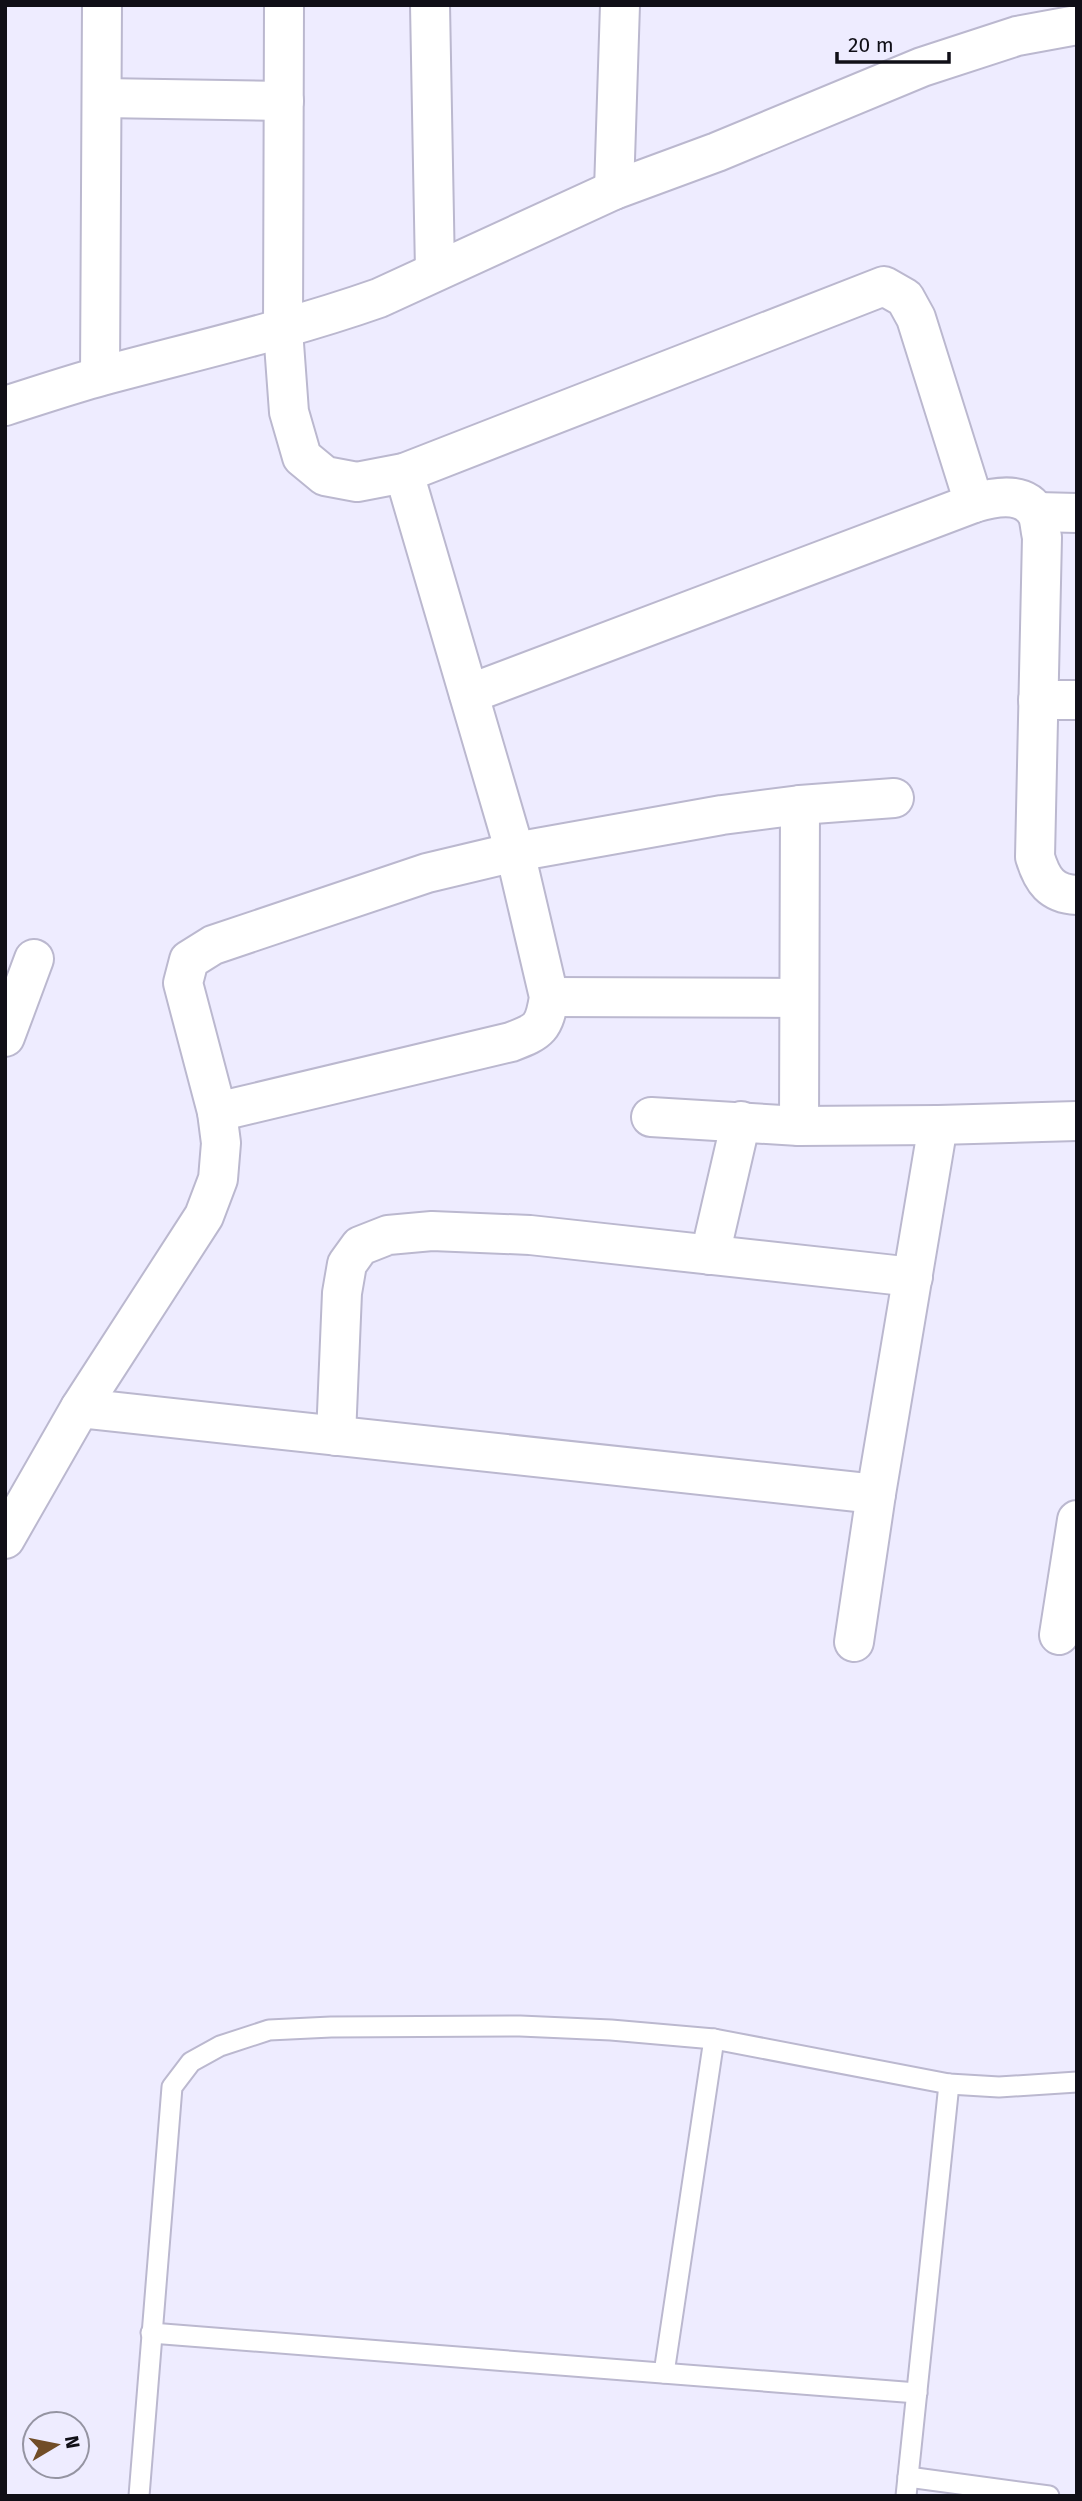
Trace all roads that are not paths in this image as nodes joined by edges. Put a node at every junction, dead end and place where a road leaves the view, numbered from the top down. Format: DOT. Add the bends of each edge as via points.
graph roads {
  1 [pos="102,5"];
  2 [pos="284,5"];
  3 [pos="430,5"];
  4 [pos="620,5"];
  5 [pos="1077,25"];
  6 [pos="102,98"];
  7 [pos="284,101"];
  8 [pos="614,190"];
  9 [pos="435,271"];
  10 [pos="283,330"];
  11 [pos="100,376"];
  12 [pos="5,406"];
  13 [pos="404,473"];
  14 [pos="974,503"];
  15 [pos="1037,512"];
  16 [pos="1077,513"];
  17 [pos="470,694"];
  18 [pos="1038,699"];
  19 [pos="1077,700"];
  20 [pos="894,798"];
  21 [pos="800,805"];
  22 [pos="515,852"];
  23 [pos="1077,895"];
  24 [pos="34,959"];
  25 [pos="549,997"];
  26 [pos="800,998"];
  27 [pos="5,1037"];
  28 [pos="216,1112"];
  29 [pos="651,1117"];
  30 [pos="740,1121"];
  31 [pos="1077,1121"];
  32 [pos="938,1125"];
  33 [pos="799,1126"];
  34 [pos="710,1255"];
  35 [pos="912,1277"];
  36 [pos="80,1408"];
  37 [pos="336,1436"];
  38 [pos="876,1493"];
  39 [pos="1077,1520"];
  40 [pos="5,1539"];
  41 [pos="1059,1635"];
  42 [pos="854,1642"];
  43 [pos="713,2039"];
  44 [pos="1077,2082"];
  45 [pos="948,2084"];
  46 [pos="151,2333"];
  47 [pos="664,2373"];
  48 [pos="917,2393"];
  49 [pos="907,2486"];
  50 [pos="139,2496"];
  51 [pos="1049,2496"];
  1 -- 6 [label="street"];
  2 -- 7 [label="street"];
  3 -- 9 [label="street"];
  4 -- 8 [label="street"];
  5 -- 8 [label="street" via="1017,36 922,67"];
  6 -- 7 [label="street"];
  6 -- 11 [label="street"];
  7 -- 10 [label="street"];
  8 -- 9 [label="street"];
  9 -- 10 [label="street" via="379,298"];
  10 -- 11 [label="street"];
  10 -- 13 [label="street" via="289,412 302,457 325,476 357,482"];
  11 -- 12 [label="street"];
  13 -- 14 [label="street" via="884,286 905,298 916,318"];
  13 -- 17 [label="street"];
  14 -- 15 [label="street" via="997,496 1020,498"];
  14 -- 17 [label="street"];
  15 -- 16 [label="street"];
  15 -- 18 [label="street" via="1042,537"];
  17 -- 22 [label="street"];
  18 -- 19 [label="street"];
  18 -- 23 [label="street" via="1035,858 1050,888"];
  20 -- 21 [label="street"];
  21 -- 22 [label="street"];
  21 -- 26 [label="street"];
  22 -- 25 [label="street"];
  22 -- 28 [label="street" via="426,873 213,944 188,960 183,983"];
  24 -- 27 [label="street"];
  25 -- 26 [label="street"];
  25 -- 28 [label="street" via="546,1020 532,1034 511,1042"];
  26 -- 33 [label="street"];
  28 -- 36 [label="street" via="221,1143 218,1179 204,1216"];
  29 -- 30 [label="street"];
  30 -- 33 [label="street"];
  30 -- 34 [label="street"];
  31 -- 32 [label="street"];
  32 -- 33 [label="street"];
  32 -- 35 [label="street"];
  34 -- 35 [label="street"];
  34 -- 37 [label="street" via="530,1235 432,1231 388,1235 360,1247 347,1264 342,1293"];
  35 -- 38 [label="street"];
  36 -- 37 [label="street"];
  36 -- 40 [label="street"];
  37 -- 38 [label="street"];
  38 -- 42 [label="street"];
  39 -- 41 [label="street"];
  43 -- 45 [label="lane"];
  43 -- 46 [label="lane" via="520,2026 331,2026 269,2030 220,2046 191,2062 172,2087"];
  43 -- 47 [label="lane"];
  44 -- 45 [label="lane" via="999,2087"];
  45 -- 48 [label="lane"];
  46 -- 47 [label="lane"];
  46 -- 50 [label="lane"];
  47 -- 48 [label="lane"];
  48 -- 49 [label="lane"];
  49 -- 51 [label="lane"];
}
